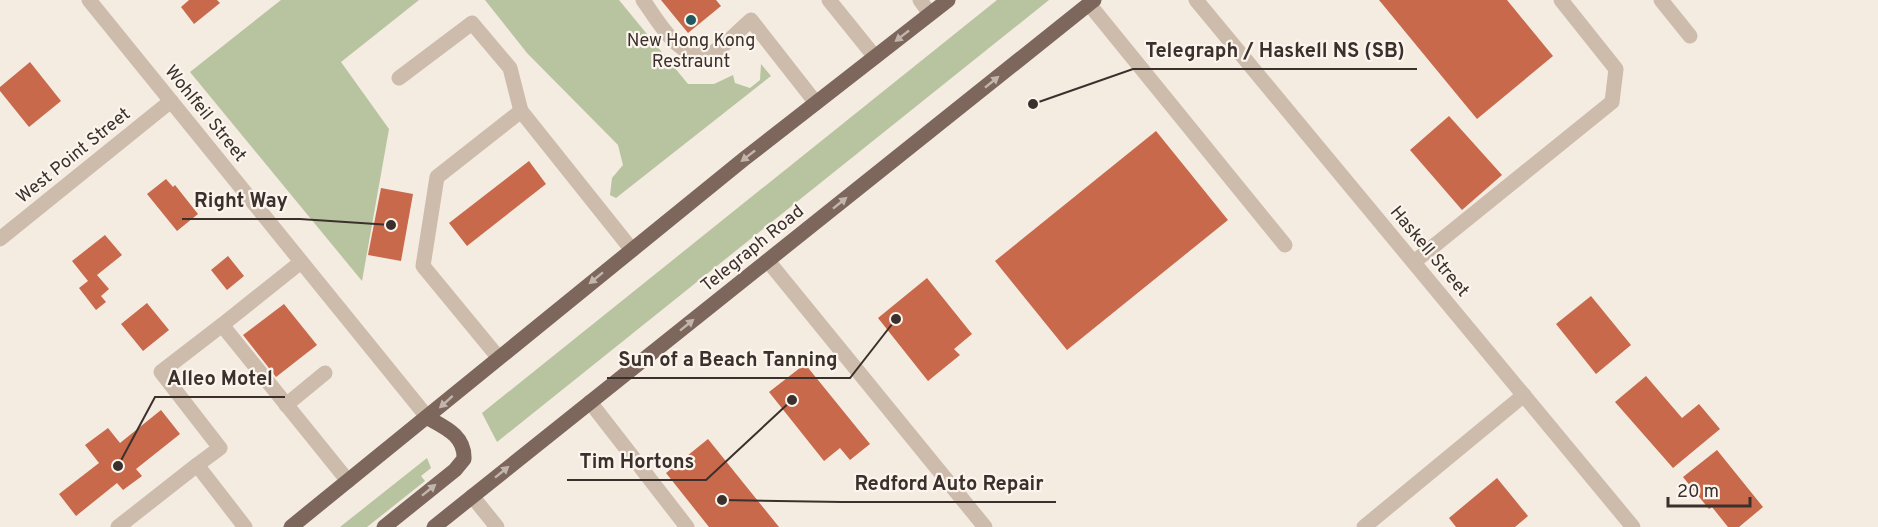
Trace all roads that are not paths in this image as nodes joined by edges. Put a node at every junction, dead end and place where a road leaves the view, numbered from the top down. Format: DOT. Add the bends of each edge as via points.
graph roads {
  1 [pos="89,0"];
  2 [pos="643,0"];
  3 [pos="829,0"];
  4 [pos="920,0"];
  5 [pos="948,0"];
  6 [pos="1196,0"];
  7 [pos="1561,0"];
  8 [pos="1661,0"];
  9 [pos="1092,2"];
  10 [pos="930,14"];
  11 [pos="1690,36"];
  12 [pos="875,57"];
  13 [pos="399,78"];
  14 [pos="171,101"];
  15 [pos="816,103"];
  16 [pos="521,111"];
  17 [pos="0,239"];
  18 [pos="1285,245"];
  19 [pos="632,250"];
  20 [pos="768,261"];
  21 [pos="302,262"];
  22 [pos="1414,262"];
  23 [pos="222,325"];
  24 [pos="498,357"];
  25 [pos="325,373"];
  26 [pos="1524,395"];
  27 [pos="590,402"];
  28 [pos="286,405"];
  29 [pos="428,418"];
  30 [pos="197,465"];
  31 [pos="348,481"];
  32 [pos="472,496"];
  33 [pos="118,527"];
  34 [pos="245,527"];
  35 [pos="291,527"];
  36 [pos="384,527"];
  37 [pos="434,527"];
  38 [pos="497,527"];
  39 [pos="687,527"];
  40 [pos="985,527"];
  41 [pos="1364,527"];
  42 [pos="1634,527"];
  1 -- 14 [label="street, Wohlfeil Street"];
  2 -- 15 [label="street" via="678,46 693,54 711,53 751,20"];
  3 -- 12 [label="street"];
  4 -- 10 [label="street"];
  5 -- 10 [label="main road"];
  6 -- 22 [label="street, Haskell Street"];
  7 -- 22 [label="street" via="1616,69 1612,102"];
  8 -- 11 [label="street"];
  9 -- 18 [label="street"];
  20 -- 9 [label="main road, Telegraph Road, one-way"];
  10 -- 12 [label="main road, one-way"];
  12 -- 15 [label="main road"];
  13 -- 16 [label="street" via="472,23 510,68"];
  14 -- 17 [label="street, West Point Street"];
  14 -- 21 [label="street, Wohlfeil Street"];
  15 -- 19 [label="main road, one-way"];
  16 -- 19 [label="street"];
  16 -- 24 [label="street" via="437,177 423,266"];
  19 -- 24 [label="main road, one-way"];
  27 -- 20 [label="main road, Telegraph Road, one-way"];
  20 -- 40 [label="street"];
  21 -- 23 [label="street"];
  21 -- 29 [label="street, Wohlfeil Street"];
  22 -- 26 [label="street, Haskell Street"];
  23 -- 28 [label="street"];
  23 -- 30 [label="street" via="160,372 220,448"];
  24 -- 29 [label="main road, one-way"];
  25 -- 28 [label="street"];
  26 -- 41 [label="street"];
  26 -- 42 [label="street, Haskell Street"];
  32 -- 27 [label="main road, Telegraph Road, one-way"];
  27 -- 39 [label="street"];
  28 -- 31 [label="street"];
  29 -- 31 [label="main road"];
  36 -- 29 [label="main road, one-way" via="464,459 465,446 460,440"];
  30 -- 33 [label="street"];
  30 -- 34 [label="street"];
  31 -- 35 [label="main road"];
  32 -- 37 [label="main road, Telegraph Road"];
  32 -- 38 [label="street"];
}
